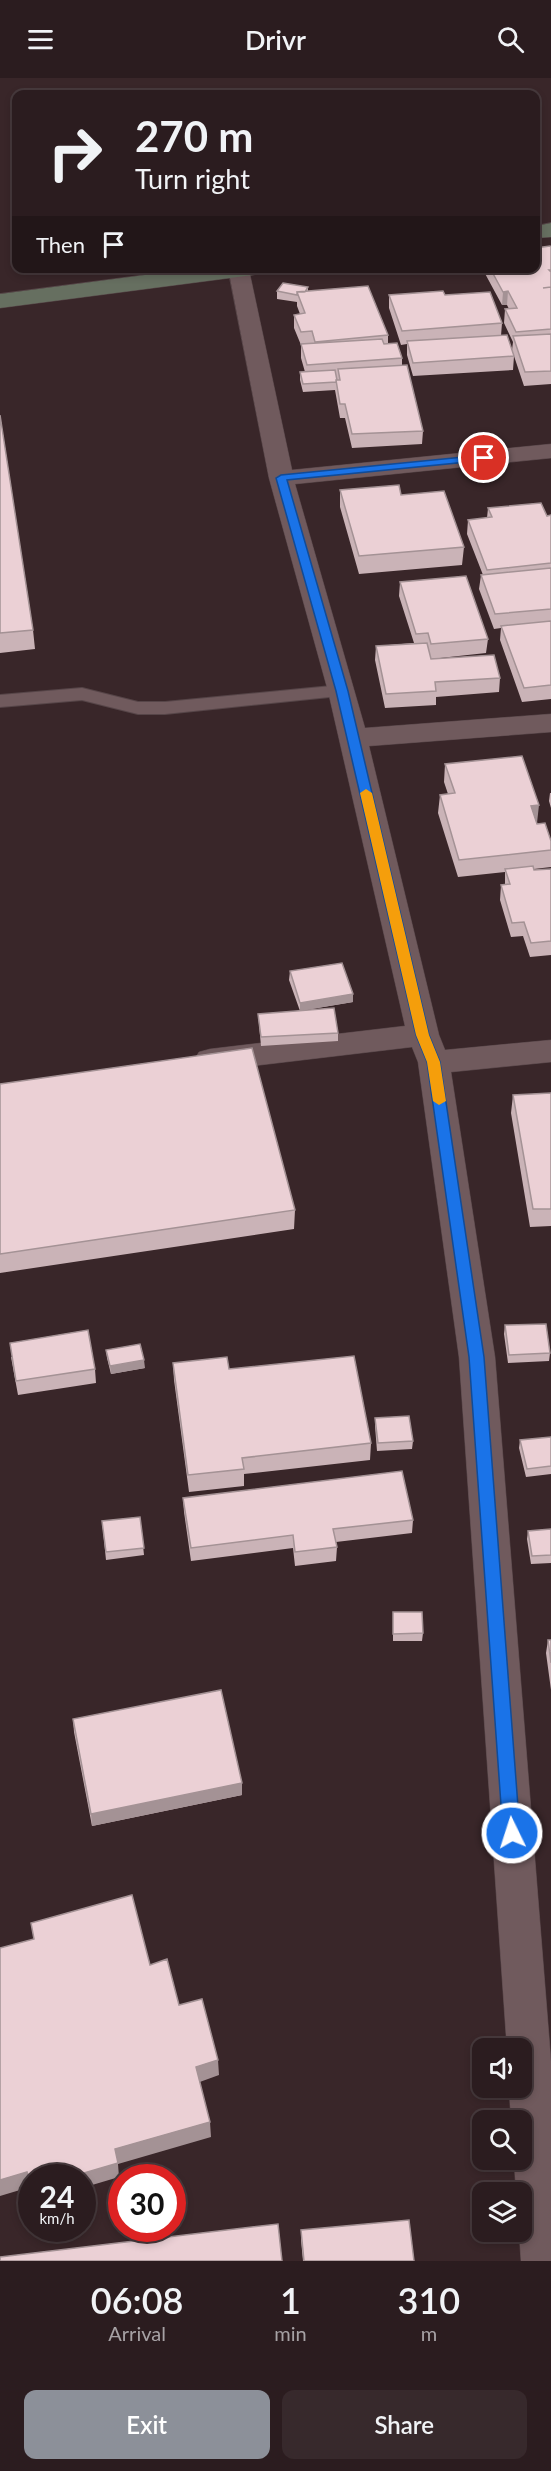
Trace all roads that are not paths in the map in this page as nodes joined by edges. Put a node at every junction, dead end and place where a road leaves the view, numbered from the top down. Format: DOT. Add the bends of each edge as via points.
graph roads {
  1 [pos="214,273"];
  2 [pos="246,273"];
  3 [pos="0,301"];
  4 [pos="551,451"];
  5 [pos="281,478"];
  6 [pos="342,691"];
  7 [pos="0,701"];
  8 [pos="551,723"];
  9 [pos="353,738"];
  10 [pos="428,1048"];
  11 [pos="551,1051"];
  12 [pos="176,1064"];
  13 [pos="544,2261"];
  1 -- 3 [label="street"];
  2 -- 5 [label="street"];
  4 -- 5 [label="street"];
  5 -- 6 [label="street"];
  6 -- 7 [label="lane" via="156,708 138,708 82,694"];
  6 -- 9 [label="street"];
  8 -- 9 [label="street"];
  9 -- 10 [label="street"];
  10 -- 11 [label="street"];
  10 -- 12 [label="street"];
  10 -- 13 [label="street" via="477,1357"];
}
